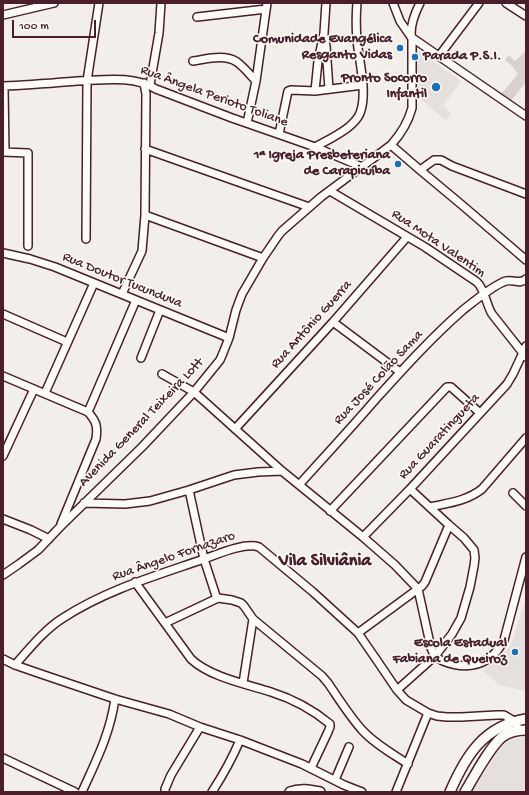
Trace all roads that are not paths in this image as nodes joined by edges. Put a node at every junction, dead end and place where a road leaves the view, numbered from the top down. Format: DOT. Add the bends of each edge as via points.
graph roads {
  1 [pos="54,3"];
  2 [pos="99,3"];
  3 [pos="161,3"];
  4 [pos="326,3"];
  5 [pos="357,3"];
  6 [pos="393,3"];
  7 [pos="420,3"];
  8 [pos="479,3"];
  9 [pos="506,3"];
  10 [pos="266,6"];
  11 [pos="3,15"];
  12 [pos="526,16"];
  13 [pos="197,17"];
  14 [pos="324,33"];
  15 [pos="411,37"];
  16 [pos="439,56"];
  17 [pos="193,61"];
  18 [pos="87,81"];
  19 [pos="256,81"];
  20 [pos="147,84"];
  21 [pos="363,85"];
  22 [pos="3,86"];
  23 [pos="329,89"];
  24 [pos="315,91"];
  25 [pos="526,115"];
  26 [pos="248,123"];
  27 [pos="280,134"];
  28 [pos="391,145"];
  29 [pos="314,147"];
  30 [pos="145,149"];
  31 [pos="4,152"];
  32 [pos="362,168"];
  33 [pos="420,170"];
  34 [pos="330,191"];
  35 [pos="526,194"];
  36 [pos="310,207"];
  37 [pos="145,215"];
  38 [pos="407,237"];
  39 [pos="86,239"];
  40 [pos="28,246"];
  41 [pos="3,253"];
  42 [pos="263,258"];
  43 [pos="526,260"];
  44 [pos="526,279"];
  45 [pos="94,283"];
  46 [pos="122,294"];
  47 [pos="484,294"];
  48 [pos="136,300"];
  49 [pos="160,310"];
  50 [pos="3,314"];
  51 [pos="333,322"];
  52 [pos="229,338"];
  53 [pos="67,342"];
  54 [pos="526,346"];
  55 [pos="524,355"];
  56 [pos="141,358"];
  57 [pos="400,372"];
  58 [pos="162,374"];
  59 [pos="3,376"];
  60 [pos="34,389"];
  61 [pos="194,392"];
  62 [pos="45,393"];
  63 [pos="88,412"];
  64 [pos="480,413"];
  65 [pos="235,429"];
  66 [pos="526,438"];
  67 [pos="3,456"];
  68 [pos="282,471"];
  69 [pos="299,484"];
  70 [pos="410,489"];
  71 [pos="189,490"];
  72 [pos="513,493"];
  73 [pos="84,503"];
  74 [pos="526,506"];
  75 [pos="430,507"];
  76 [pos="330,511"];
  77 [pos="3,519"];
  78 [pos="449,526"];
  79 [pos="60,527"];
  80 [pos="363,537"];
  81 [pos="49,539"];
  82 [pos="526,557"];
  83 [pos="204,559"];
  84 [pos="3,575"];
  85 [pos="135,582"];
  86 [pos="418,589"];
  87 [pos="217,597"];
  88 [pos="253,619"];
  89 [pos="165,623"];
  90 [pos="358,633"];
  91 [pos="435,656"];
  92 [pos="3,659"];
  93 [pos="14,665"];
  94 [pos="243,684"];
  95 [pos="397,690"];
  96 [pos="115,699"];
  97 [pos="428,713"];
  98 [pos="526,719"];
  99 [pos="514,721"];
  100 [pos="200,727"];
  101 [pos="523,730"];
  102 [pos="240,740"];
  103 [pos="349,747"];
  104 [pos="3,758"];
  105 [pos="408,764"];
  106 [pos="311,768"];
  107 [pos="335,780"];
  108 [pos="342,788"];
  109 [pos="75,792"];
  110 [pos="82,792"];
  111 [pos="165,792"];
  112 [pos="212,792"];
  113 [pos="290,792"];
  114 [pos="320,792"];
  115 [pos="362,792"];
  116 [pos="396,792"];
  117 [pos="450,792"];
  118 [pos="465,792"];
  1 -- 11 [label="street"];
  2 -- 18 [label="street"];
  3 -- 20 [label="street" via="159,33"];
  4 -- 14 [label="street"];
  5 -- 21 [label="street"];
  6 -- 15 [label="street" via="400,21"];
  7 -- 15 [label="street, Avenida General Teixeira Lott" via="412,22"];
  8 -- 16 [label="street"];
  9 -- 12 [label="street"];
  10 -- 13 [label="street"];
  10 -- 19 [label="street"];
  14 -- 23 [label="street"];
  14 -- 24 [label="street"];
  15 -- 16 [label="street"];
  15 -- 28 [label="street, Avenida General Teixeira Lott" via="412,108 406,125"];
  16 -- 25 [label="street"];
  17 -- 19 [label="street" via="218,58 234,60"];
  18 -- 20 [label="street, Rua Ângela Perioto Toliane" via="129,80"];
  18 -- 22 [label="street, Rua Ângela Perioto Toliane"];
  18 -- 39 [label="street"];
  19 -- 26 [label="street"];
  20 -- 26 [label="street, Rua Ângela Perioto Toliane"];
  20 -- 30 [label="street"];
  21 -- 23 [label="street"];
  21 -- 29 [label="street" via="361,110 353,124"];
  22 -- 31 [label="street"];
  23 -- 24 [label="street"];
  24 -- 27 [label="street" via="288,92"];
  26 -- 27 [label="street, Rua Ângela Perioto Toliane"];
  27 -- 29 [label="street, Rua Ângela Perioto Toliane"];
  28 -- 32 [label="street, Avenida General Teixeira Lott"];
  28 -- 33 [label="street"];
  29 -- 32 [label="street, Rua Ângela Perioto Toliane"];
  30 -- 36 [label="street"];
  30 -- 37 [label="street"];
  31 -- 40 [label="street" via="28,153"];
  32 -- 34 [label="street, Avenida General Teixeira Lott"];
  33 -- 35 [label="street" via="434,160 441,160"];
  33 -- 43 [label="street"];
  34 -- 36 [label="street, Avenida General Teixeira Lott"];
  34 -- 38 [label="street, Rua Mota Valentim"];
  36 -- 42 [label="street, Avenida General Teixeira Lott" via="282,231"];
  37 -- 42 [label="street"];
  37 -- 46 [label="street" via="142,251"];
  38 -- 47 [label="street, Rua Mota Valentim" via="476,282"];
  38 -- 51 [label="street, Rua Antônio Guerra"];
  41 -- 45 [label="street, Rua Doutor Tucunduva" via="45,264"];
  42 -- 52 [label="street, Avenida General Teixeira Lott" via="239,301"];
  44 -- 47 [label="street, Rua José Colão Sama" via="521,282 505,281"];
  45 -- 46 [label="street, Rua Doutor Tucunduva"];
  45 -- 53 [label="street"];
  46 -- 48 [label="street, Rua Doutor Tucunduva"];
  47 -- 55 [label="street, Rua Mota Valentim" via="488,308"];
  47 -- 57 [label="street, Rua José Colão Sama" via="463,310"];
  48 -- 49 [label="street, Rua Doutor Tucunduva"];
  48 -- 63 [label="street"];
  49 -- 52 [label="street, Rua Doutor Tucunduva"];
  49 -- 56 [label="street"];
  50 -- 53 [label="street"];
  51 -- 57 [label="street"];
  51 -- 65 [label="street, Rua Antônio Guerra"];
  52 -- 61 [label="street, Avenida General Teixeira Lott" via="220,360"];
  53 -- 62 [label="street"];
  54 -- 55 [label="street, Rua Guaratingueta"];
  55 -- 64 [label="street, Rua Guaratingueta" via="507,384"];
  57 -- 69 [label="street, Rua José Colão Sama"];
  58 -- 61 [label="street"];
  59 -- 60 [label="street"];
  60 -- 62 [label="street"];
  60 -- 67 [label="street"];
  61 -- 65 [label="street"];
  61 -- 73 [label="street, Avenida General Teixeira Lott"];
  62 -- 63 [label="street"];
  63 -- 79 [label="street" via="97,426 96,439"];
  64 -- 70 [label="street, Rua Guaratingueta"];
  64 -- 76 [label="street" via="448,386"];
  65 -- 68 [label="street"];
  66 -- 75 [label="street" via="476,494"];
  68 -- 69 [label="street"];
  68 -- 71 [label="street" via="234,475"];
  69 -- 76 [label="street"];
  70 -- 75 [label="street"];
  70 -- 80 [label="street, Rua Guaratingueta"];
  71 -- 73 [label="street" via="136,503"];
  71 -- 83 [label="street"];
  72 -- 74 [label="street"];
  73 -- 79 [label="street, Avenida General Teixeira Lott"];
  75 -- 78 [label="street"];
  76 -- 80 [label="street"];
  77 -- 81 [label="street"];
  78 -- 86 [label="street" via="425,582"];
  78 -- 91 [label="street" via="474,550 474,566 460,618 452,634"];
  79 -- 81 [label="street, Avenida General Teixeira Lott"];
  80 -- 86 [label="street"];
  81 -- 84 [label="street, Avenida General Teixeira Lott"];
  82 -- 91 [label="street" via="504,640 495,654 480,663 464,666 446,663"];
  83 -- 85 [label="street, Rua Ângelo Fornazaro"];
  83 -- 87 [label="street"];
  83 -- 90 [label="street, Rua Ângelo Fornazaro" via="247,546 259,547"];
  85 -- 89 [label="street"];
  85 -- 93 [label="street, Rua Ângelo Fornazaro" via="60,619"];
  86 -- 90 [label="street"];
  86 -- 91 [label="street"];
  87 -- 88 [label="street" via="241,603"];
  87 -- 89 [label="street"];
  88 -- 94 [label="street"];
  88 -- 105 [label="street" via="322,676 363,731"];
  89 -- 94 [label="street" via="200,667"];
  90 -- 95 [label="street, Rua Ângelo Fornazaro"];
  91 -- 95 [label="street"];
  92 -- 93 [label="street"];
  93 -- 96 [label="street"];
  94 -- 106 [label="street" via="294,701 330,724"];
  95 -- 97 [label="street, Rua Ângelo Fornazaro" via="406,700"];
  96 -- 100 [label="street" via="169,714"];
  96 -- 110 [label="street" via="104,743"];
  97 -- 99 [label="street, Rua Ângelo Fornazaro" via="447,718 497,714"];
  97 -- 105 [label="street"];
  98 -- 99 [label="main road"];
  99 -- 101 [label="street"];
  99 -- 117 [label="main road" via="502,726 475,747 461,767"];
  100 -- 102 [label="street"];
  100 -- 111 [label="street" via="171,775"];
  101 -- 118 [label="main road" via="503,737 497,743"];
  102 -- 106 [label="street"];
  102 -- 112 [label="street"];
  103 -- 107 [label="street"];
  104 -- 109 [label="street"];
  105 -- 116 [label="street"];
  106 -- 107 [label="street"];
  107 -- 108 [label="street"];
  108 -- 115 [label="street"];
  113 -- 114 [label="main road" via="306,789"];
}
